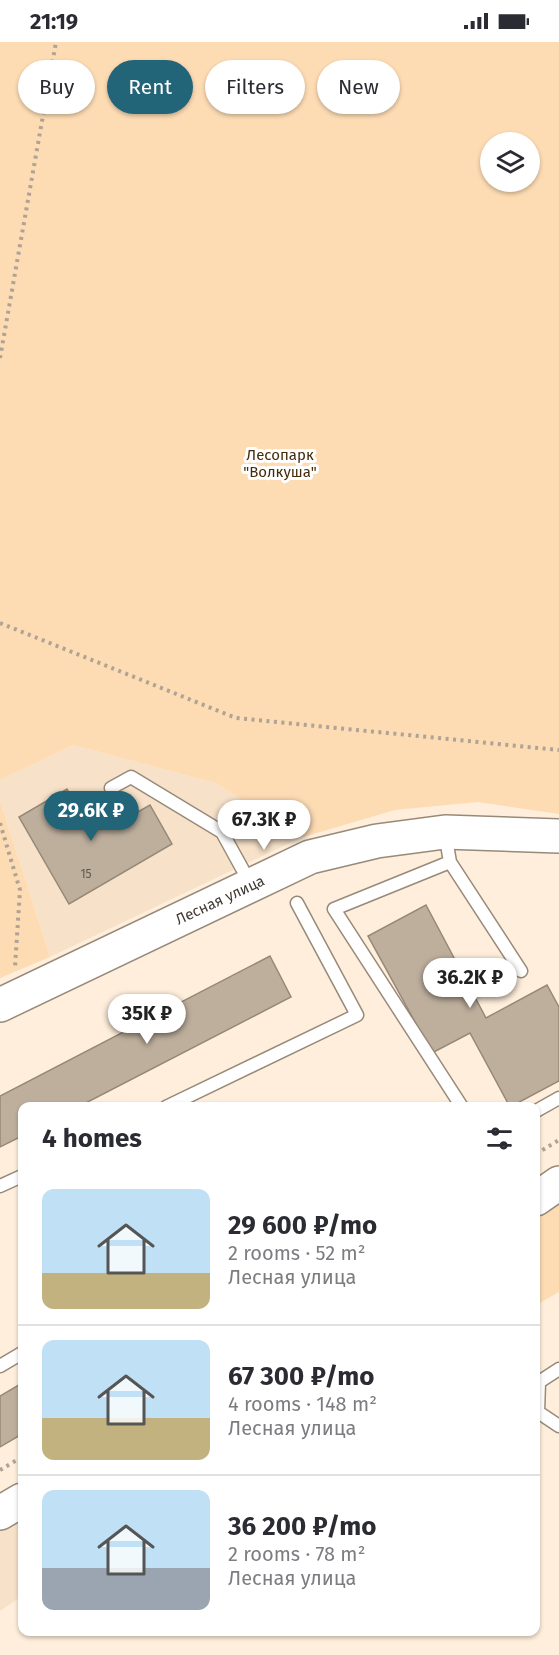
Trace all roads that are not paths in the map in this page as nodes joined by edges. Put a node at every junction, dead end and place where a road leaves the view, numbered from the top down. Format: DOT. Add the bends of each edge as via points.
graph roads {
  1 [pos="111,788"];
  2 [pos="559,836"];
  3 [pos="447,847"];
  4 [pos="251,885"];
  5 [pos="297,903"];
  6 [pos="521,971"];
  7 [pos="6,1002"];
  8 [pos="559,1098"];
  9 [pos="176,1102"];
  10 [pos="459,1102"];
  11 [pos="540,1109"];
  12 [pos="18,1178"];
  13 [pos="559,1183"];
  14 [pos="0,1186"];
  15 [pos="540,1196"];
  16 [pos="18,1355"];
  17 [pos="0,1366"];
  18 [pos="559,1369"];
  19 [pos="540,1381"];
  20 [pos="540,1413"];
  21 [pos="559,1426"];
  22 [pos="18,1502"];
  23 [pos="0,1513"];
  1 -- 4 [label="lane" via="130,777 222,832"];
  2 -- 3 [label="street, Лесная улица"];
  3 -- 4 [label="street, Лесная улица" via="377,841 310,857"];
  3 -- 6 [label="lane"];
  3 -- 10 [label="lane" via="334,909"];
  4 -- 7 [label="street, Лесная улица"];
  5 -- 9 [label="lane" via="357,1015"];
  8 -- 11 [label="lane"];
  12 -- 14 [label="lane"];
  13 -- 15 [label="street"];
  16 -- 17 [label="lane"];
  18 -- 19 [label="lane"];
  20 -- 21 [label="lane"];
  22 -- 23 [label="street"];
}
